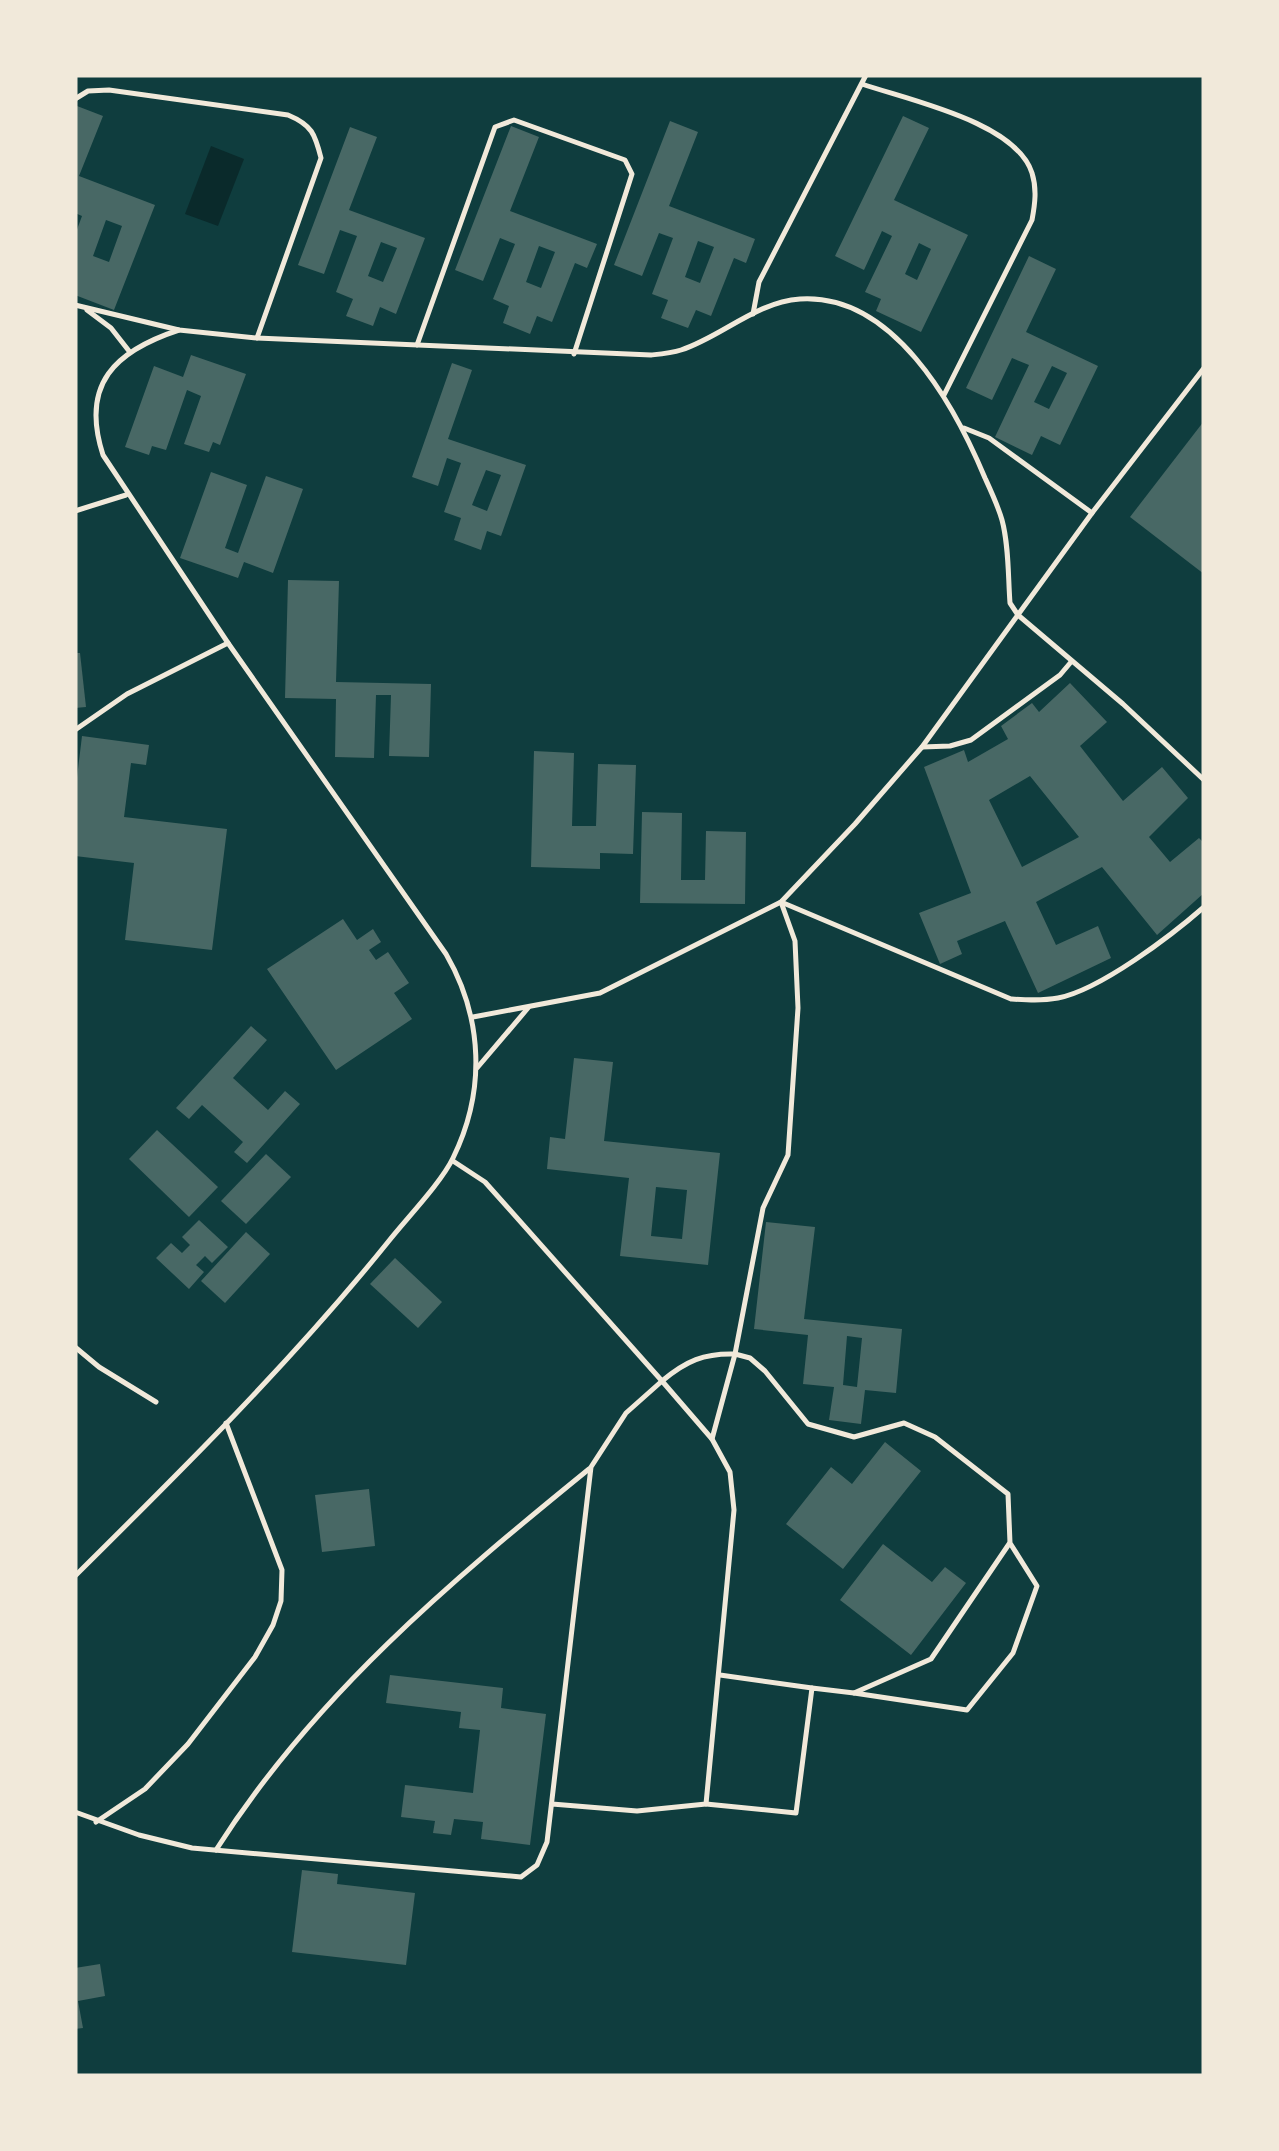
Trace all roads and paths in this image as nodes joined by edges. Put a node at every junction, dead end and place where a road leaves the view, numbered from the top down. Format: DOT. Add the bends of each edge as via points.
graph roads {
  1 [pos="866,75"];
  2 [pos="862,84"];
  3 [pos="75,99"];
  4 [pos="75,305"];
  5 [pos="85,308"];
  6 [pos="753,314"];
  7 [pos="179,330"];
  8 [pos="257,338"];
  9 [pos="416,345"];
  10 [pos="129,352"];
  11 [pos="574,354"];
  12 [pos="1204,368"];
  13 [pos="944,396"];
  14 [pos="964,428"];
  15 [pos="126,495"];
  16 [pos="75,511"];
  17 [pos="1092,513"];
  18 [pos="1018,615"];
  19 [pos="228,643"];
  20 [pos="1071,662"];
  21 [pos="75,730"];
  22 [pos="922,747"];
  23 [pos="1204,780"];
  24 [pos="781,902"];
  25 [pos="1204,907"];
  26 [pos="530,1006"];
  27 [pos="473,1016"];
  28 [pos="477,1068"];
  29 [pos="452,1161"];
  30 [pos="75,1347"];
  31 [pos="735,1354"];
  32 [pos="662,1380"];
  33 [pos="156,1402"];
  34 [pos="226,1423"];
  35 [pos="712,1439"];
  36 [pos="592,1467"];
  37 [pos="1010,1543"];
  38 [pos="75,1576"];
  39 [pos="719,1675"];
  40 [pos="812,1688"];
  41 [pos="854,1693"];
  42 [pos="552,1804"];
  43 [pos="706,1804"];
  44 [pos="75,1812"];
  45 [pos="96,1822"];
  46 [pos="216,1850"];
  1 -- 2 [label="lane"];
  2 -- 6 [label="lane" via="759,282"];
  2 -- 13 [label="lane" via="978,124 1013,144 1031,170 1032,220"];
  3 -- 8 [label="lane" via="109,90 288,114 315,132 321,158"];
  4 -- 5 [label="lane"];
  5 -- 7 [label="lane"];
  5 -- 10 [label="lane"];
  6 -- 11 [label="lane" via="681,350"];
  6 -- 13 [label="lane" via="796,299 832,300 866,314 898,340"];
  7 -- 8 [label="lane"];
  7 -- 10 [label="lane"];
  8 -- 9 [label="lane"];
  9 -- 11 [label="lane"];
  9 -- 11 [label="lane" via="495,127 514,120 625,160 632,174"];
  10 -- 15 [label="lane" via="97,395 96,423 103,455"];
  12 -- 17 [label="lane"];
  13 -- 14 [label="lane"];
  14 -- 17 [label="lane" via="990,438"];
  14 -- 18 [label="lane" via="1002,520 1010,604"];
  15 -- 16 [label="lane"];
  15 -- 19 [label="lane"];
  17 -- 18 [label="lane"];
  18 -- 20 [label="lane"];
  18 -- 22 [label="lane"];
  19 -- 21 [label="lane" via="128,694"];
  19 -- 27 [label="lane" via="446,954"];
  20 -- 22 [label="lane" via="971,740"];
  20 -- 23 [label="lane"];
  22 -- 24 [label="lane"];
  24 -- 25 [label="lane" via="1012,998 1036,1001 1089,986"];
  24 -- 26 [label="lane" via="600,993"];
  24 -- 31 [label="lane" via="795,940 798,1008 788,1155 762,1208"];
  26 -- 27 [label="lane"];
  26 -- 28 [label="lane"];
  27 -- 28 [label="lane"];
  28 -- 29 [label="lane" via="472,1106"];
  29 -- 32 [label="lane" via="486,1182"];
  29 -- 34 [label="lane" via="362,1274"];
  30 -- 33 [label="lane"];
  31 -- 32 [label="lane" via="710,1353"];
  31 -- 35 [label="lane"];
  31 -- 37 [label="lane" via="765,1372 808,1424 854,1436 904,1423 935,1437 1008,1494"];
  32 -- 35 [label="lane"];
  32 -- 36 [label="lane" via="626,1413"];
  34 -- 38 [label="lane"];
  34 -- 45 [label="lane" via="282,1570 278,1613 255,1658 188,1744 145,1789"];
  35 -- 39 [label="lane" via="730,1472 734,1510"];
  36 -- 42 [label="lane"];
  36 -- 46 [label="lane" via="455,1579 347,1681 248,1799"];
  37 -- 41 [label="lane" via="930,1659"];
  37 -- 41 [label="lane" via="1037,1586 1013,1654 968,1710"];
  39 -- 40 [label="lane"];
  39 -- 43 [label="lane"];
  40 -- 41 [label="lane"];
  40 -- 43 [label="lane" via="796,1813"];
  42 -- 43 [label="lane" via="636,1810"];
  42 -- 46 [label="lane" via="547,1842 537,1865 522,1876"];
  44 -- 45 [label="lane"];
  45 -- 46 [label="lane"];
}
